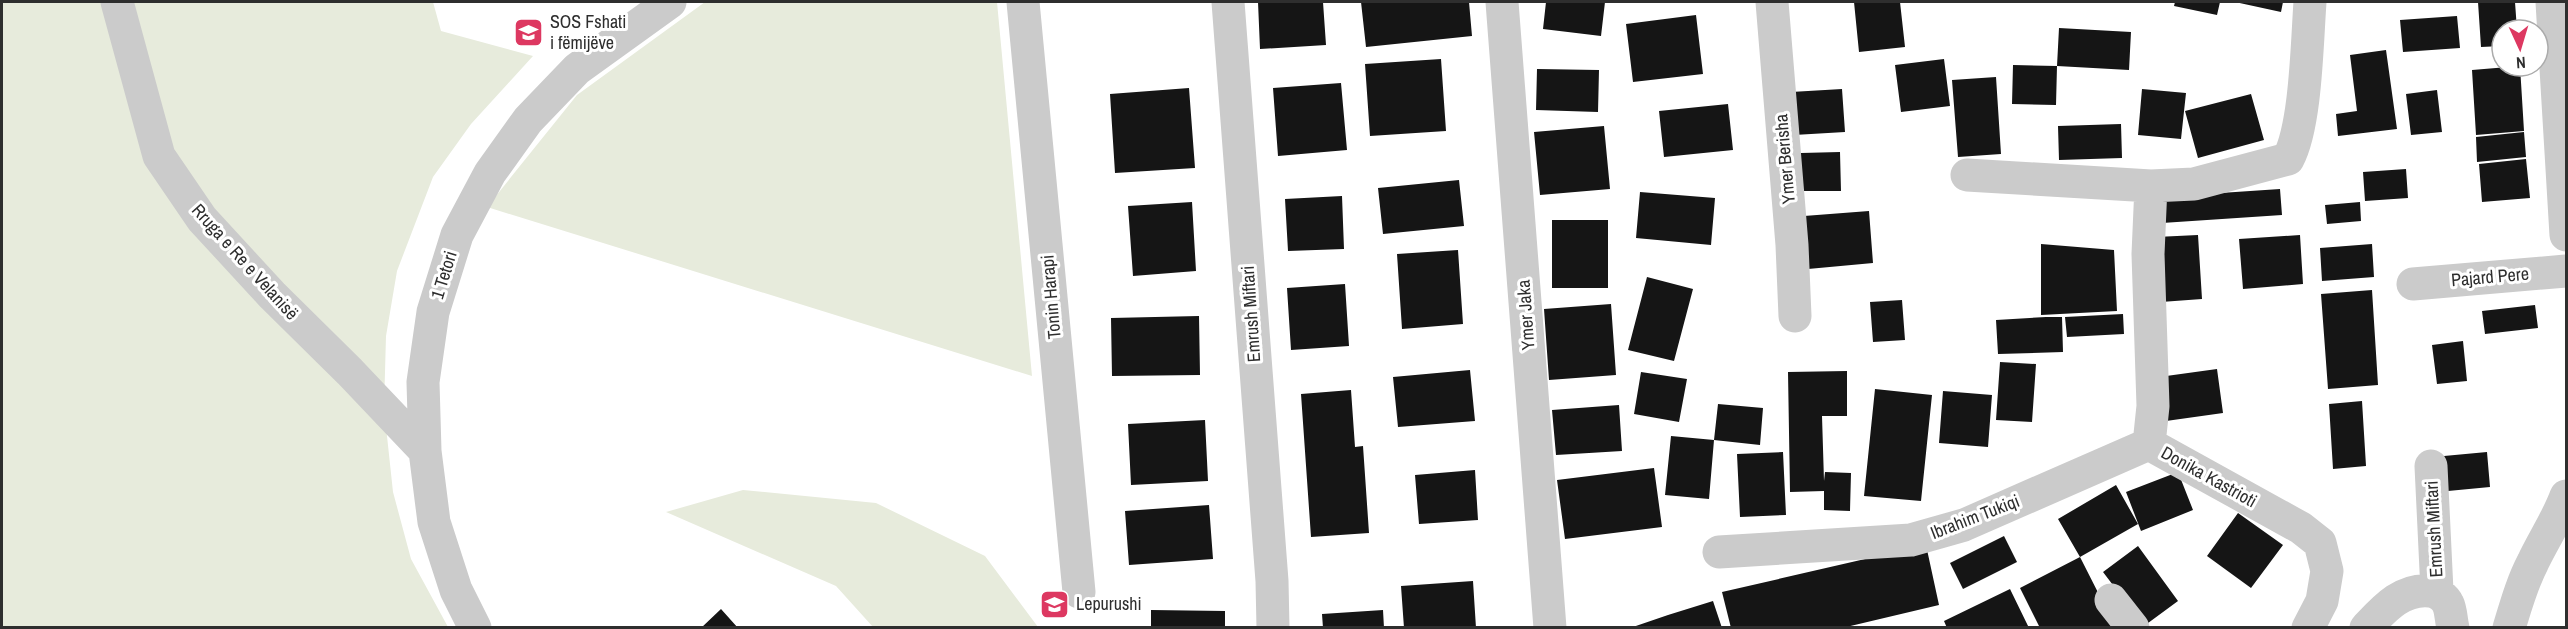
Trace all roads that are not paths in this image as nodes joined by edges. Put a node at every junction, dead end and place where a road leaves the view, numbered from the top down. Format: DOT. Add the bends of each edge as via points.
graph roads {
  1 [pos="117,2"];
  2 [pos="670,2"];
  3 [pos="1023,2"];
  4 [pos="1228,2"];
  5 [pos="1502,2"];
  6 [pos="1772,2"];
  7 [pos="2310,2"];
  8 [pos="2552,2"];
  9 [pos="1967,175"];
  10 [pos="2151,186"];
  11 [pos="2566,236"];
  12 [pos="2566,271"];
  13 [pos="2413,284"];
  14 [pos="1795,316"];
  15 [pos="2149,444"];
  16 [pos="425,451"];
  17 [pos="2431,466"];
  18 [pos="2566,496"];
  19 [pos="1719,552"];
  20 [pos="2437,591"];
  21 [pos="1079,592"];
  22 [pos="2111,600"];
  23 [pos="476,627"];
  24 [pos="1273,627"];
  25 [pos="1550,627"];
  26 [pos="2133,627"];
  27 [pos="2308,627"];
  28 [pos="2366,627"];
  29 [pos="2453,627"];
  30 [pos="2509,627"];
  1 -- 16 [label="street, Rruga e Re e Velanisë" via="159,156 202,219"];
  2 -- 16 [label="street, 1 Tetori" via="576,69 528,120 490,173 457,235 433,312 423,382"];
  3 -- 21 [label="street, Tonin Harapi"];
  4 -- 24 [label="street, Emrush Miftari"];
  5 -- 25 [label="street, Ymer Jaka"];
  6 -- 14 [label="street, Ymer Berisha"];
  7 -- 10 [label="street" via="2295,146 2288,159 2194,184"];
  8 -- 11 [label="street"];
  9 -- 10 [label="street"];
  10 -- 15 [label="street, Donika Kastrioti" via="2148,254 2153,406"];
  12 -- 13 [label="street, Pajard Pere"];
  15 -- 19 [label="street, Ibrahim Tukiqi" via="1964,525 1911,540"];
  15 -- 27 [label="street, Donika Kastrioti" via="2301,528 2320,543 2327,571 2322,601"];
  16 -- 23 [label="street, 1 Tetori" via="434,522 456,590"];
  17 -- 20 [label="street, Emrush Miftari"];
  18 -- 30 [label="street" via="2556,524 2532,562"];
  20 -- 28 [label="street, Emrush Miftari" via="2404,594"];
  20 -- 29 [label="street, Emrush Miftari" via="2448,603"];
  22 -- 26 [label="street"];
}
